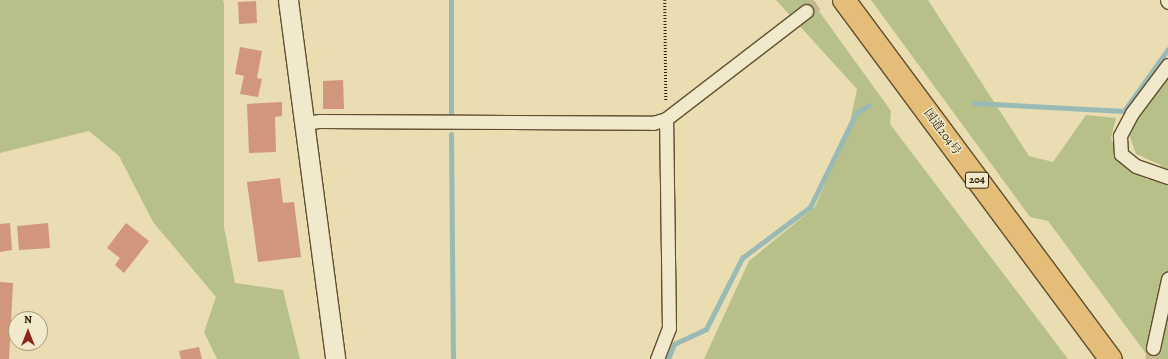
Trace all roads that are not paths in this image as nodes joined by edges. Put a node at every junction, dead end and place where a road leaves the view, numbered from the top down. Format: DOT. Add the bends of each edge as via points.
graph roads {
  1 [pos="288,0"];
  2 [pos="844,0"];
  3 [pos="806,11"];
  4 [pos="1168,65"];
  5 [pos="666,119"];
  6 [pos="305,124"];
  7 [pos="1168,177"];
  8 [pos="1168,279"];
  9 [pos="1153,348"];
  10 [pos="335,359"];
  11 [pos="657,359"];
  12 [pos="1112,359"];
  1 -- 6 [label="street"];
  2 -- 12 [label="highway, 国道204号 / 204"];
  3 -- 5 [label="street"];
  4 -- 7 [label="street" via="1132,114 1120,136 1121,154 1136,166"];
  5 -- 6 [label="street" via="653,123 320,121"];
  5 -- 11 [label="street" via="669,328"];
  6 -- 10 [label="street"];
  8 -- 9 [label="street"];
}
